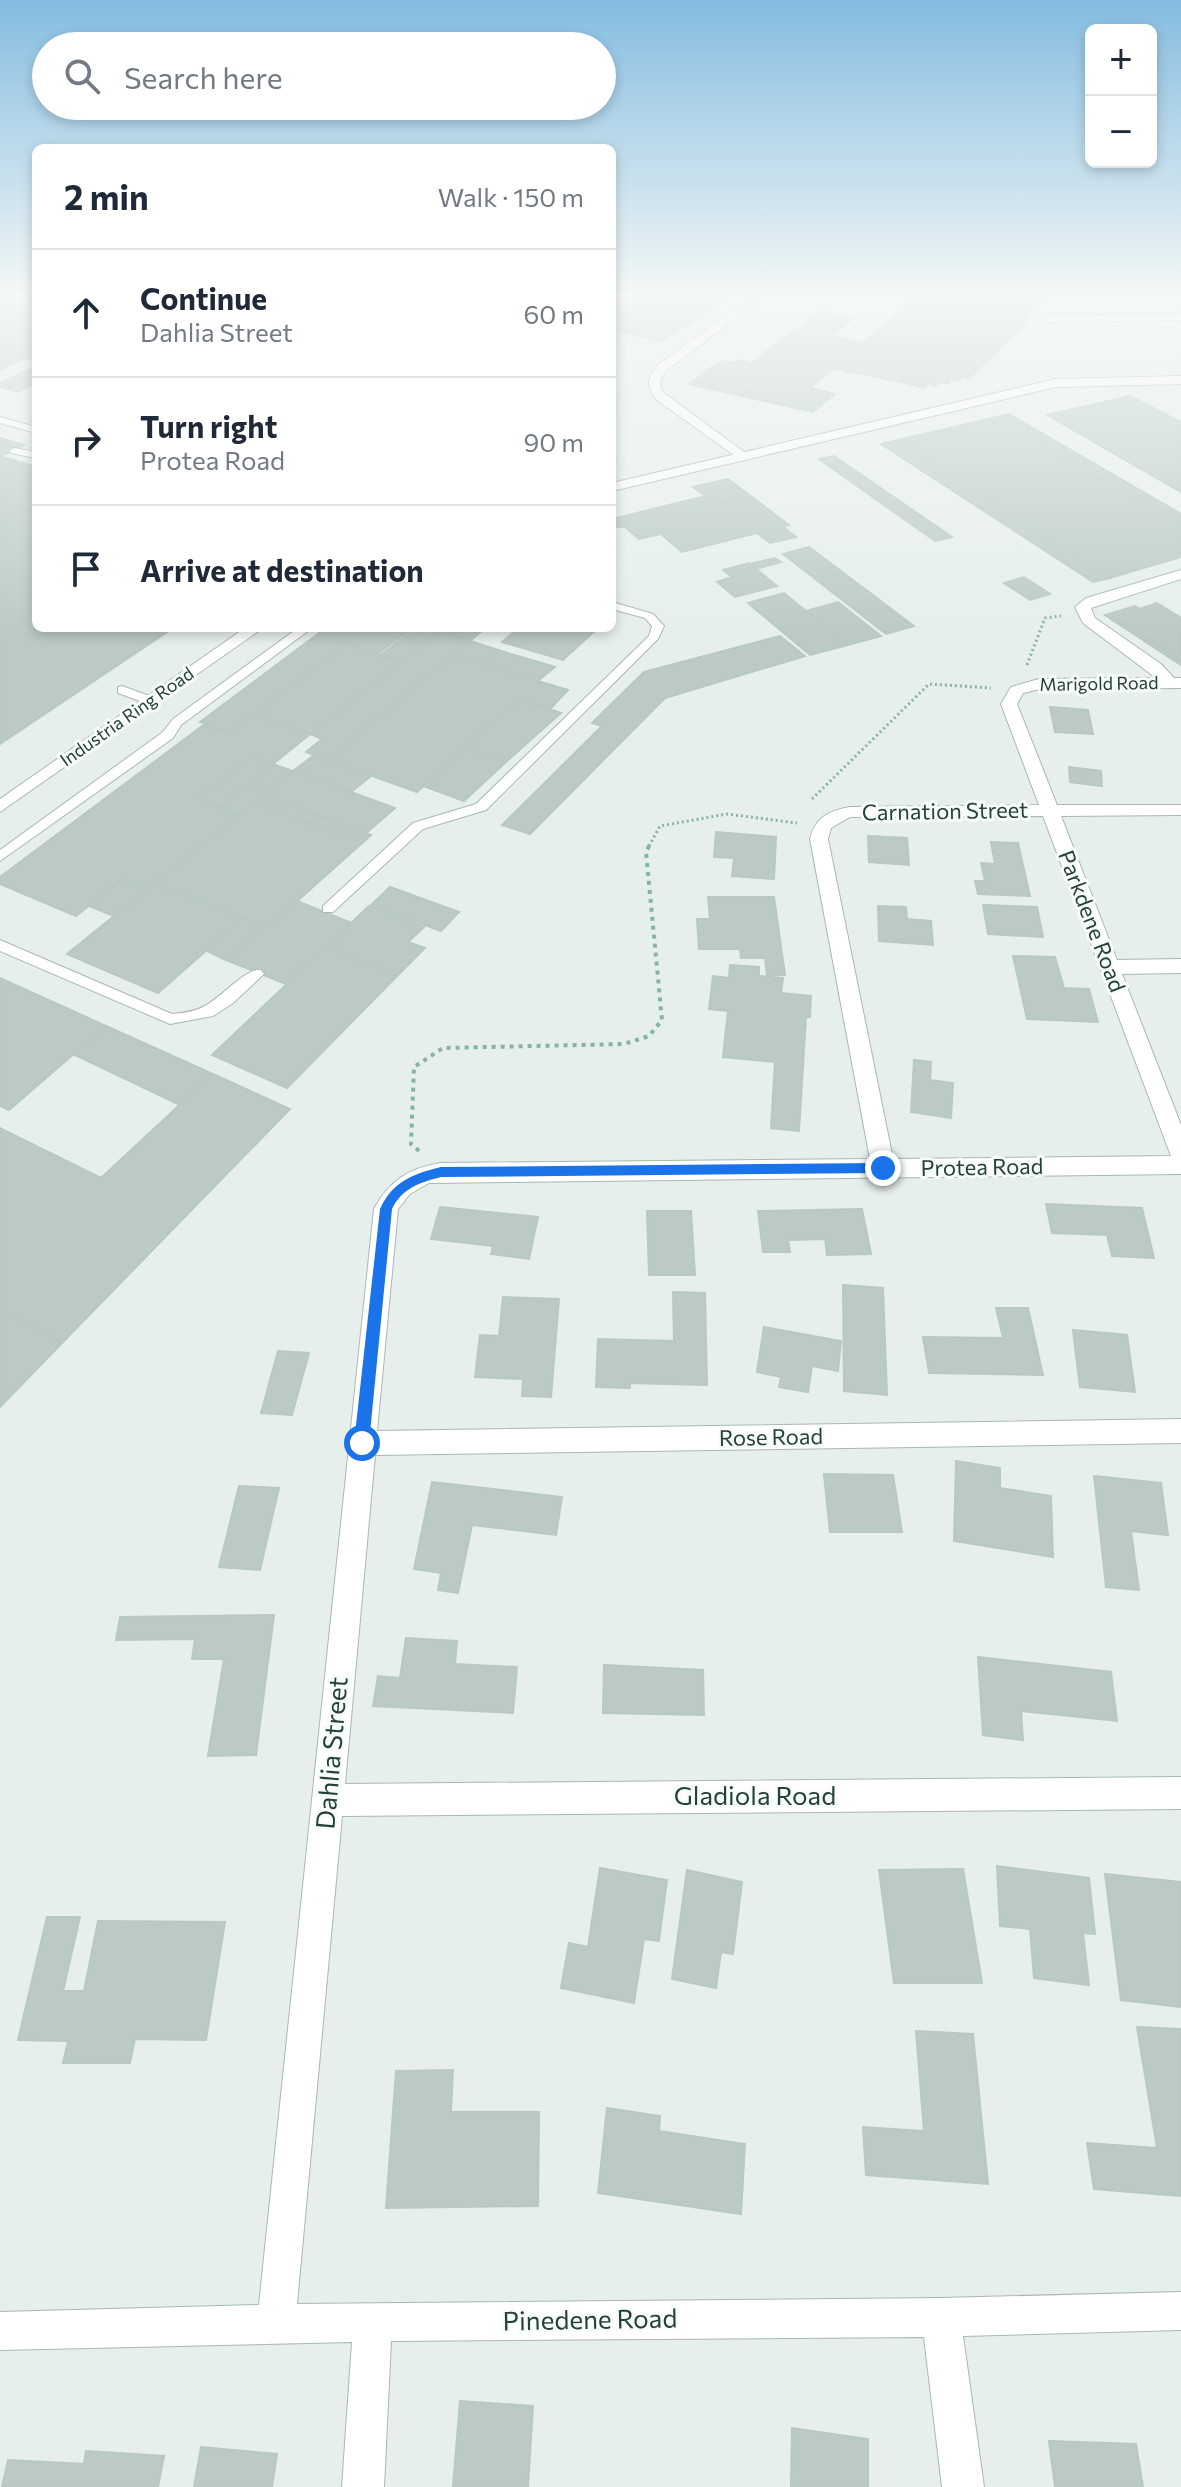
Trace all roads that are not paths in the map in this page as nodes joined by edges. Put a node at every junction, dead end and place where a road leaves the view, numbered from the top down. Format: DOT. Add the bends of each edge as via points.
graph roads {
  1 [pos="675,407"];
  2 [pos="954,407"];
  3 [pos="0,420"];
  4 [pos="32,429"];
  5 [pos="14,451"];
  6 [pos="32,454"];
  7 [pos="742,457"];
  8 [pos="616,486"];
  9 [pos="1181,574"];
  10 [pos="616,606"];
  11 [pos="249,632"];
  12 [pos="301,632"];
  13 [pos="1175,684"];
  14 [pos="122,690"];
  15 [pos="1017,690"];
  16 [pos="151,701"];
  17 [pos="0,807"];
  18 [pos="1050,810"];
  19 [pos="1181,810"];
  20 [pos="0,857"];
  21 [pos="328,909"];
  22 [pos="0,945"];
  23 [pos="1181,966"];
  24 [pos="1110,967"];
  25 [pos="256,974"];
  26 [pos="1181,1154"];
  27 [pos="1181,1165"];
  28 [pos="883,1168"];
  29 [pos="402,1186"];
  30 [pos="1181,1431"];
  31 [pos="362,1443"];
  32 [pos="1181,1793"];
  33 [pos="328,1800"];
  34 [pos="1181,2311"];
  35 [pos="941,2317"];
  36 [pos="373,2322"];
  37 [pos="276,2325"];
  38 [pos="0,2331"];
  39 [pos="363,2487"];
  40 [pos="963,2487"];
  1 -- 7 [label="street"];
  2 -- 7 [label="street"];
  3 -- 4 [label="lane"];
  5 -- 6 [label="lane"];
  7 -- 8 [label="street"];
  9 -- 13 [label="street" via="1091,601 1082,613"];
  10 -- 21 [label="lane" via="649,616 658,626 654,637 481,807 418,826"];
  11 -- 16 [label="street, Industria Ring Road"];
  12 -- 20 [label="lane"];
  13 -- 15 [label="street, Marigold Road" via="1039,684"];
  14 -- 16 [label="lane"];
  15 -- 18 [label="street, Parkdene Road" via="1009,704"];
  16 -- 17 [label="street, Industria Ring Road"];
  18 -- 19 [label="street, Carnation Street"];
  18 -- 24 [label="street, Parkdene Road"];
  18 -- 28 [label="street, Carnation Street" via="850,812 822,826 819,839"];
  22 -- 25 [label="lane" via="170,1019 206,1015"];
  23 -- 24 [label="street"];
  24 -- 26 [label="street, Parkdene Road"];
  27 -- 28 [label="street, Protea Road"];
  28 -- 29 [label="street, Protea Road" via="441,1172"];
  29 -- 31 [label="street, Dahlia Street" via="386,1209"];
  30 -- 31 [label="street, Rose Road"];
  31 -- 33 [label="street, Dahlia Street"];
  32 -- 33 [label="street, Gladiola Road"];
  33 -- 37 [label="street, Dahlia Street"];
  34 -- 35 [label="street, Pinedene Road"];
  35 -- 36 [label="street, Pinedene Road"];
  35 -- 40 [label="street"];
  36 -- 37 [label="street, Pinedene Road"];
  36 -- 39 [label="street"];
  37 -- 38 [label="street, Pinedene Road"];
}
